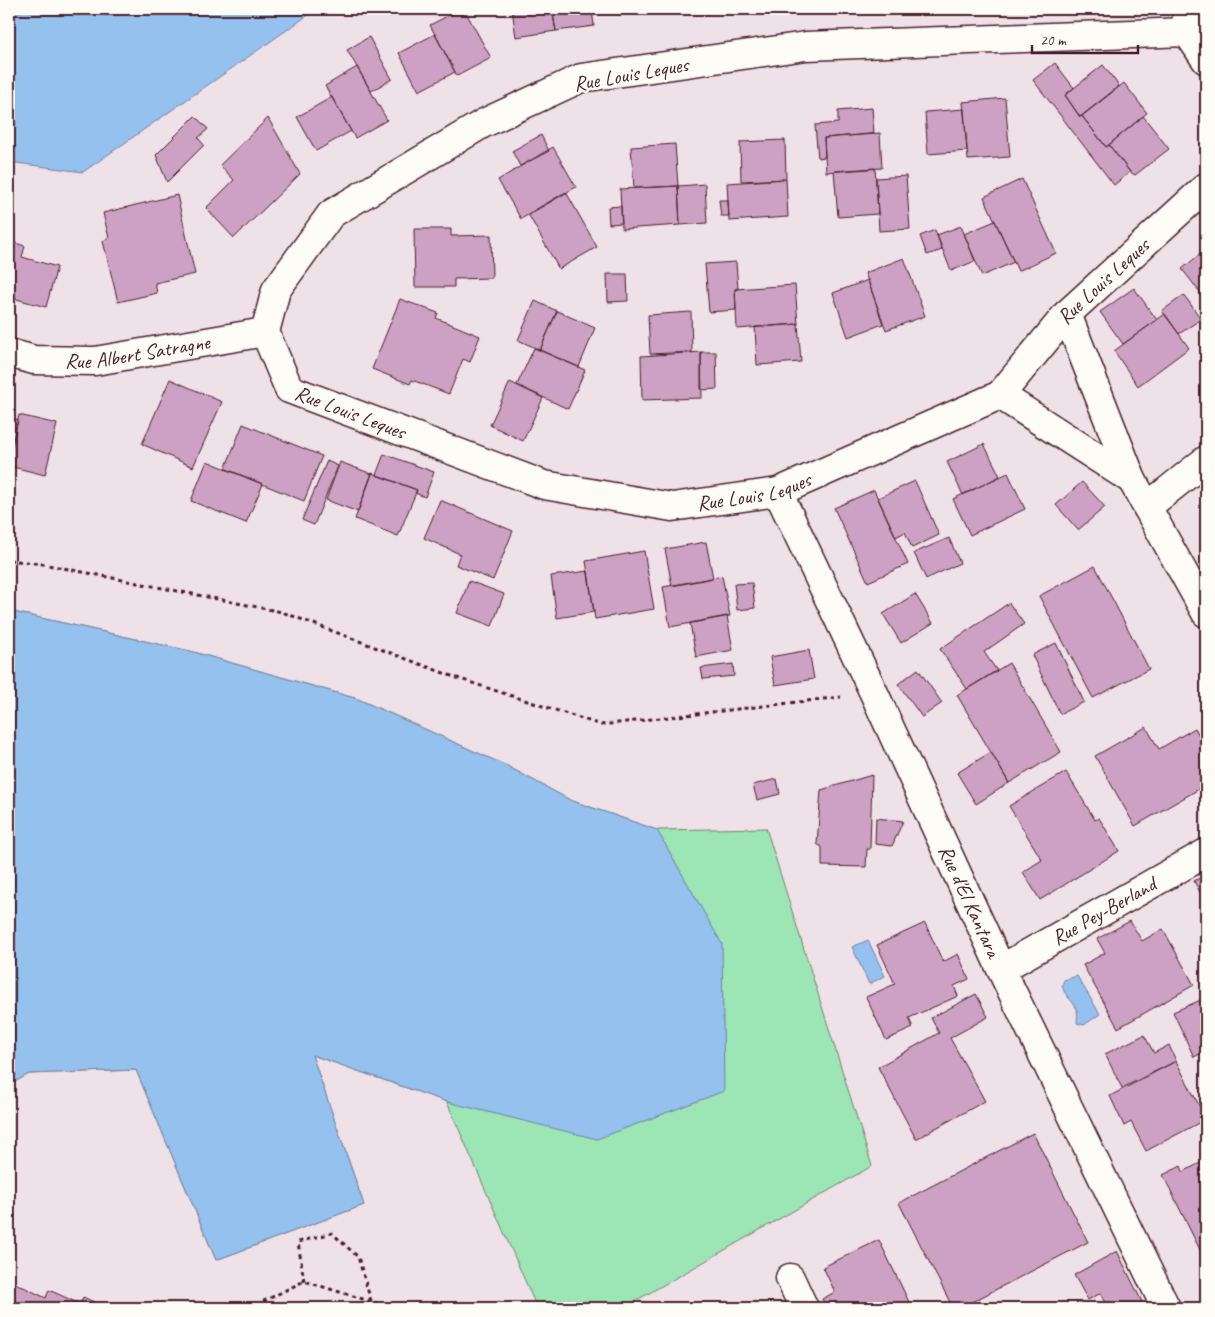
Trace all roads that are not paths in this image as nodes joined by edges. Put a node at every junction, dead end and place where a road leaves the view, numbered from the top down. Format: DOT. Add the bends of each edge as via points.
graph roads {
  1 [pos="1187,20"];
  2 [pos="1206,60"];
  3 [pos="1206,187"];
  4 [pos="1066,314"];
  5 [pos="266,332"];
  6 [pos="9,353"];
  7 [pos="1000,395"];
  8 [pos="1206,460"];
  9 [pos="1132,480"];
  10 [pos="778,492"];
  11 [pos="1147,507"];
  12 [pos="1206,613"];
  13 [pos="1206,852"];
  14 [pos="1001,969"];
  15 [pos="790,1278"];
  16 [pos="804,1308"];
  17 [pos="1166,1308"];
  1 -- 2 [label="street, Rue Louis Leques"];
  1 -- 5 [label="street, Rue Louis Leques" via="806,46 580,78 484,124 331,214 276,290"];
  3 -- 4 [label="street, Rue Louis Leques"];
  4 -- 7 [label="street, Rue Louis Leques"];
  4 -- 9 [label="street"];
  5 -- 6 [label="street, Rue Albert Satragne" via="95,361 34,360"];
  5 -- 10 [label="street, Rue Louis Leques" via="290,389 544,485 672,507"];
  7 -- 9 [label="street"];
  7 -- 10 [label="street, Rue Louis Leques"];
  8 -- 11 [label="street"];
  9 -- 11 [label="street"];
  10 -- 14 [label="street, Rue d'El Kantara"];
  11 -- 12 [label="street"];
  13 -- 14 [label="street, Rue Pey-Berland"];
  14 -- 17 [label="street, Rue d'El Kantara"];
  15 -- 16 [label="street"];
}
